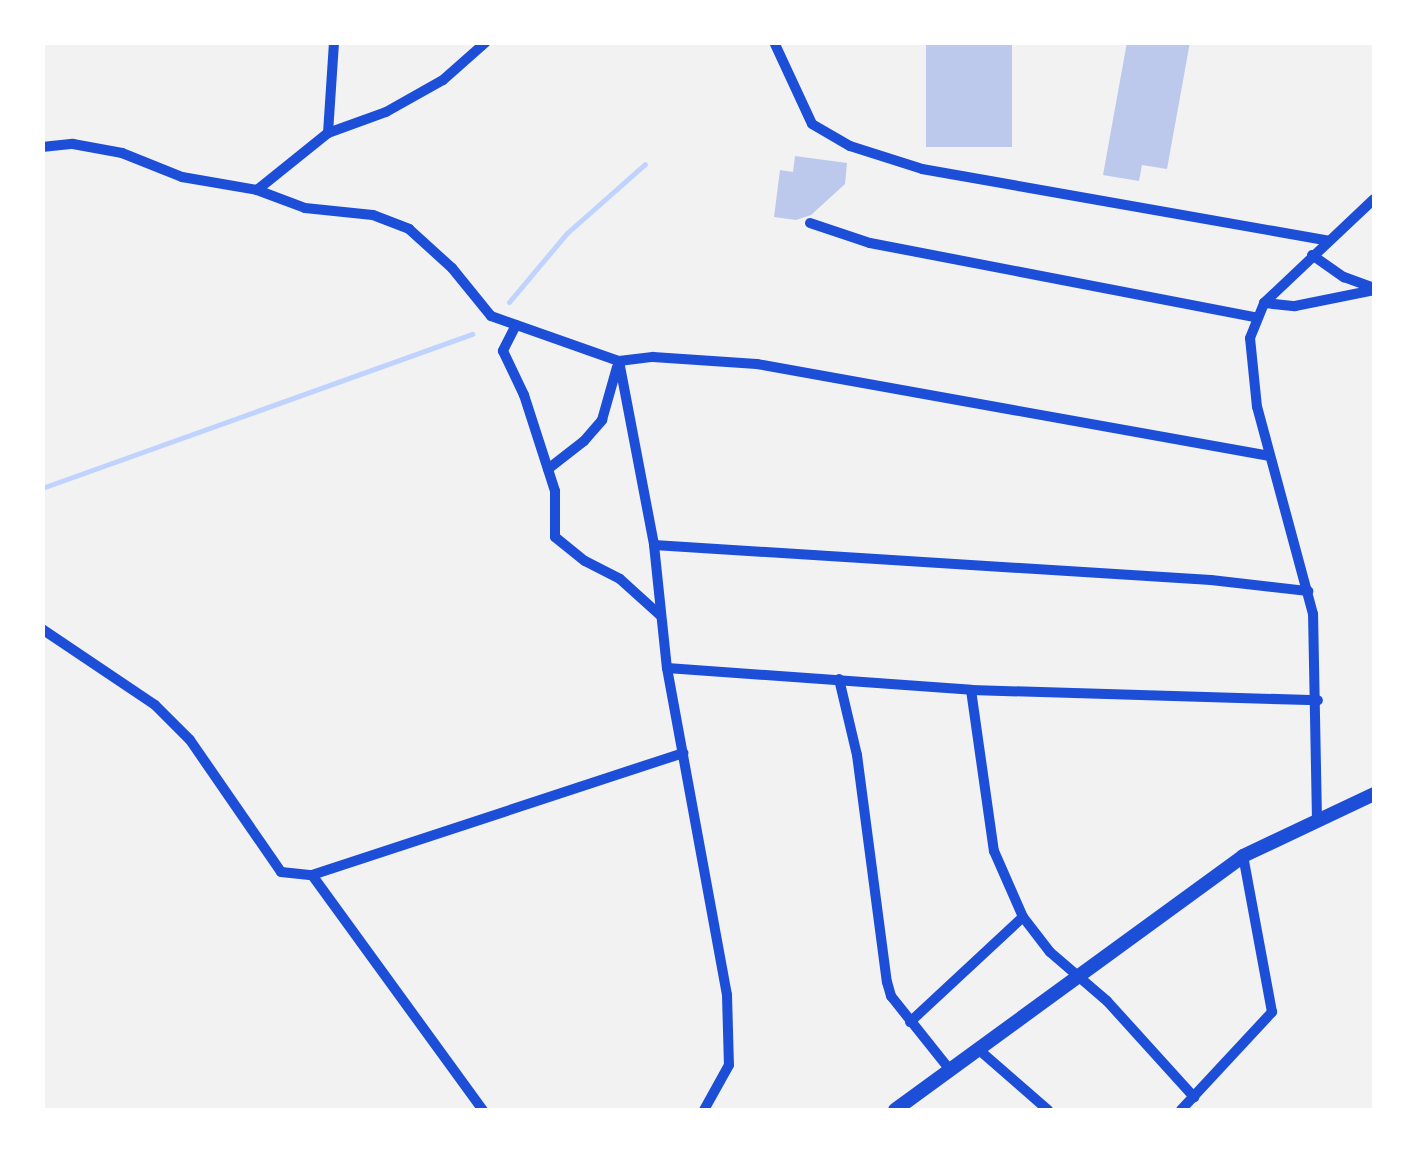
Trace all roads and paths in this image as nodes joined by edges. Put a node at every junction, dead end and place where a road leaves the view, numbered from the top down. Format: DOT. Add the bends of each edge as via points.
graph roads {
  1 [pos="334,42"];
  2 [pos="486,42"];
  3 [pos="774,42"];
  4 [pos="328,133"];
  5 [pos="42,147"];
  6 [pos="257,190"];
  7 [pos="1374,199"];
  8 [pos="810,223"];
  9 [pos="1329,241"];
  10 [pos="1312,255"];
  11 [pos="1374,289"];
  12 [pos="1264,303"];
  13 [pos="1256,317"];
  14 [pos="516,325"];
  15 [pos="619,361"];
  16 [pos="1270,456"];
  17 [pos="548,468"];
  18 [pos="654,544"];
  19 [pos="1308,591"];
  20 [pos="662,616"];
  21 [pos="42,629"];
  22 [pos="667,668"];
  23 [pos="839,678"];
  24 [pos="971,690"];
  25 [pos="1318,700"];
  26 [pos="683,753"];
  27 [pos="1374,794"];
  28 [pos="1317,820"];
  29 [pos="1242,856"];
  30 [pos="312,874"];
  31 [pos="1023,917"];
  32 [pos="1074,976"];
  33 [pos="910,1022"];
  34 [pos="978,1049"];
  35 [pos="950,1070"];
  36 [pos="1194,1097"];
  37 [pos="482,1110"];
  38 [pos="704,1110"];
  39 [pos="896,1110"];
  40 [pos="1048,1110"];
  41 [pos="1182,1110"];
  1 -- 4 [label="street"];
  2 -- 4 [label="street" via="429,88"];
  3 -- 9 [label="street" via="812,124 850,146 922,169"];
  4 -- 6 [label="street"];
  5 -- 6 [label="street" via="73,144 122,153 182,176"];
  6 -- 14 [label="street" via="305,208 374,214 409,229 491,316"];
  7 -- 9 [label="street"];
  8 -- 13 [label="street" via="870,243"];
  9 -- 10 [label="street"];
  10 -- 11 [label="street"];
  10 -- 12 [label="street"];
  11 -- 12 [label="street" via="1295,306"];
  12 -- 13 [label="street"];
  13 -- 16 [label="street" via="1250,364"];
  14 -- 15 [label="street"];
  14 -- 17 [label="street" via="503,351"];
  15 -- 16 [label="street" via="757,364"];
  15 -- 17 [label="street" via="602,420"];
  15 -- 18 [label="street"];
  16 -- 19 [label="street"];
  17 -- 20 [label="street" via="556,538"];
  18 -- 19 [label="street"];
  18 -- 20 [label="street"];
  19 -- 25 [label="street"];
  20 -- 22 [label="street"];
  21 -- 30 [label="street" via="156,705 190,740 281,872"];
  22 -- 23 [label="street"];
  22 -- 26 [label="street"];
  23 -- 24 [label="street"];
  23 -- 33 [label="street" via="857,756 887,982"];
  24 -- 25 [label="street"];
  24 -- 31 [label="street" via="994,850"];
  25 -- 28 [label="street"];
  26 -- 30 [label="street"];
  26 -- 38 [label="street" via="730,1022 730,1065"];
  27 -- 28 [label="street"];
  28 -- 29 [label="street"];
  29 -- 32 [label="street"];
  29 -- 36 [label="street" via="1272,1012"];
  30 -- 37 [label="street"];
  31 -- 32 [label="street"];
  31 -- 33 [label="street"];
  32 -- 34 [label="street"];
  32 -- 36 [label="street" via="1106,1001"];
  33 -- 35 [label="street"];
  34 -- 35 [label="street"];
  34 -- 40 [label="street"];
  35 -- 39 [label="street"];
  36 -- 41 [label="street"];
}
